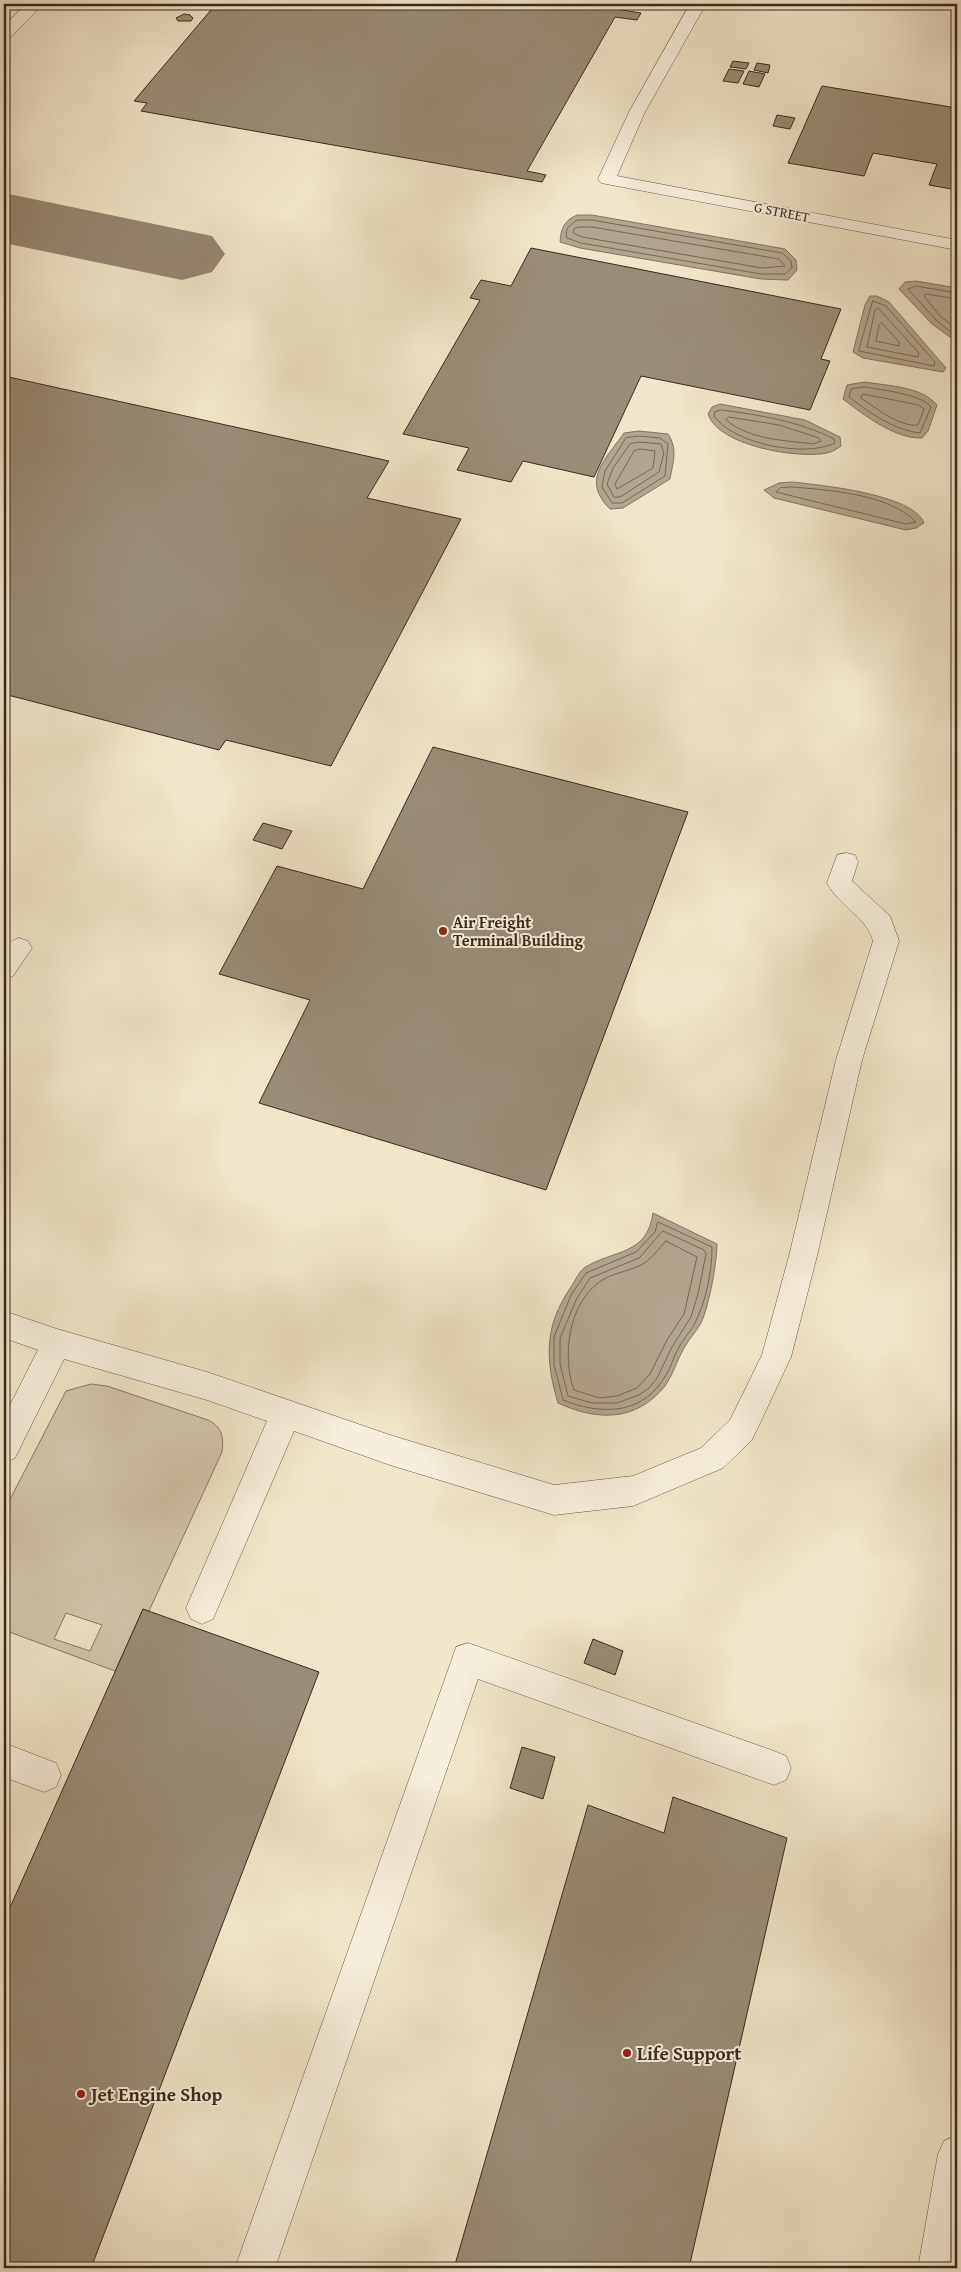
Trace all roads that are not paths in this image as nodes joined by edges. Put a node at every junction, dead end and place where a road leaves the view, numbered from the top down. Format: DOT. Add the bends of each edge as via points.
graph roads {
  1 [pos="35,4"];
  2 [pos="698,4"];
  3 [pos="4,35"];
  4 [pos="957,245"];
  5 [pos="846,862"];
  6 [pos="19,948"];
  7 [pos="4,970"];
  8 [pos="4,1325"];
  9 [pos="57,1343"];
  10 [pos="286,1414"];
  11 [pos="4,1448"];
  12 [pos="202,1608"];
  13 [pos="4,1760"];
  14 [pos="774,1768"];
  15 [pos="44,1775"];
  16 [pos="957,2154"];
  17 [pos="255,2268"];
  18 [pos="938,2268"];
  1 -- 3 [label="street"];
  2 -- 4 [label="street, G STREET" via="637,112 606,179"];
  5 -- 10 [label="street" via="839,883 854,901 882,923 886,941 849,1060 776,1357 741,1430 712,1458 633,1491 554,1500 390,1450"];
  6 -- 7 [label="street"];
  8 -- 9 [label="street"];
  9 -- 10 [label="street" via="207,1386"];
  9 -- 11 [label="street"];
  10 -- 12 [label="street"];
  13 -- 15 [label="street"];
  14 -- 17 [label="street" via="468,1659"];
  16 -- 18 [label="street"];
}
